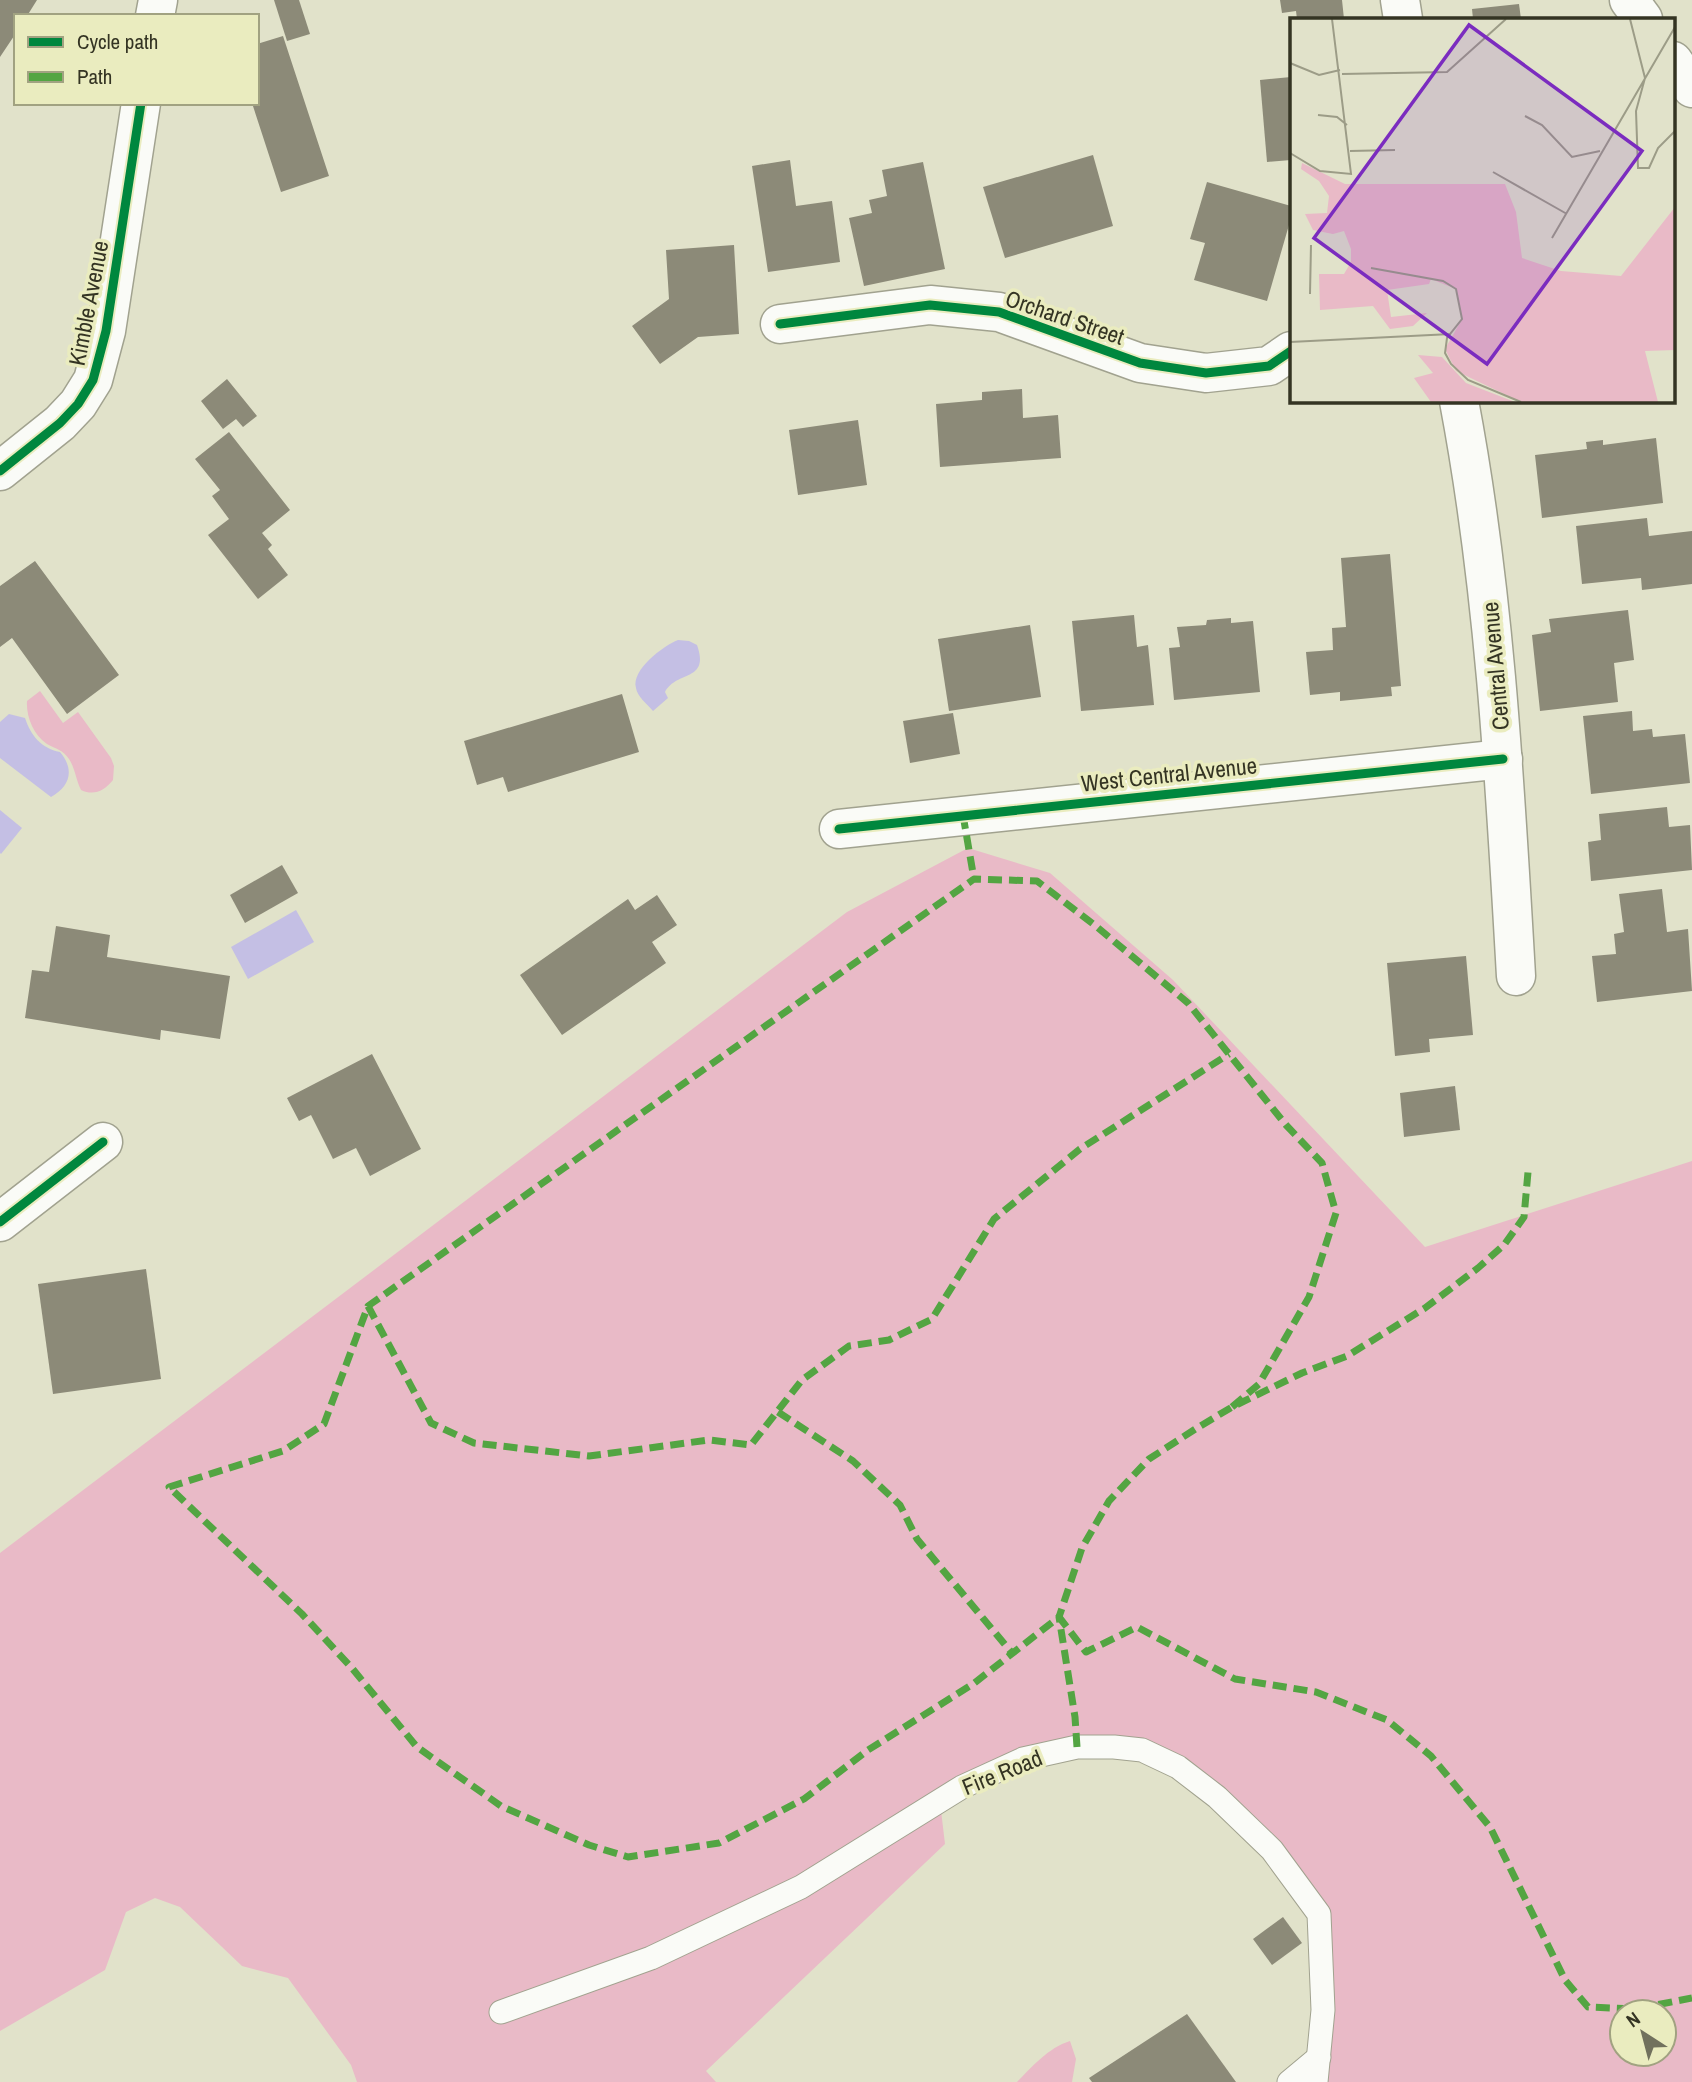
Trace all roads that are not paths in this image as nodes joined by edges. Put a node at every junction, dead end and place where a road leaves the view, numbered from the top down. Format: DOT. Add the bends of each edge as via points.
graph roads {
  1 [pos="1401,0"];
  2 [pos="1629,0"];
  3 [pos="1402,18"];
  4 [pos="1642,18"];
  5 [pos="1674,62"];
  6 [pos="1692,88"];
  7 [pos="141,105"];
  8 [pos="779,324"];
  9 [pos="1290,352"];
  10 [pos="1460,402"];
  11 [pos="0,471"];
  12 [pos="1503,758"];
  13 [pos="839,829"];
  14 [pos="1516,976"];
  15 [pos="103,1142"];
  16 [pos="0,1222"];
  17 [pos="501,2012"];
  18 [pos="1319,2057"];
  19 [pos="1289,2082"];
  20 [pos="1316,2082"];
  1 -- 3 [label="street"];
  2 -- 4 [label="street"];
  5 -- 6 [label="street"];
  7 -- 11 [label="street, Kimble Avenue" via="106,331 93,380 60,423"];
  8 -- 9 [label="street, Orchard Street" via="930,305 999,312 1140,363 1206,373 1269,366"];
  10 -- 12 [label="street, Central Avenue" via="1487,582"];
  12 -- 13 [label="street, West Central Avenue"];
  12 -- 14 [label="street, Central Avenue"];
  15 -- 16 [label="street"];
  17 -- 18 [label="lane, Fire Road" via="651,1958 801,1887 962,1787 1023,1759 1077,1747 1114,1747 1142,1750 1182,1769 1217,1797 1272,1850 1319,1914 1323,2010"];
  18 -- 19 [label="lane"];
  18 -- 20 [label="lane, Fire Road"];
}
